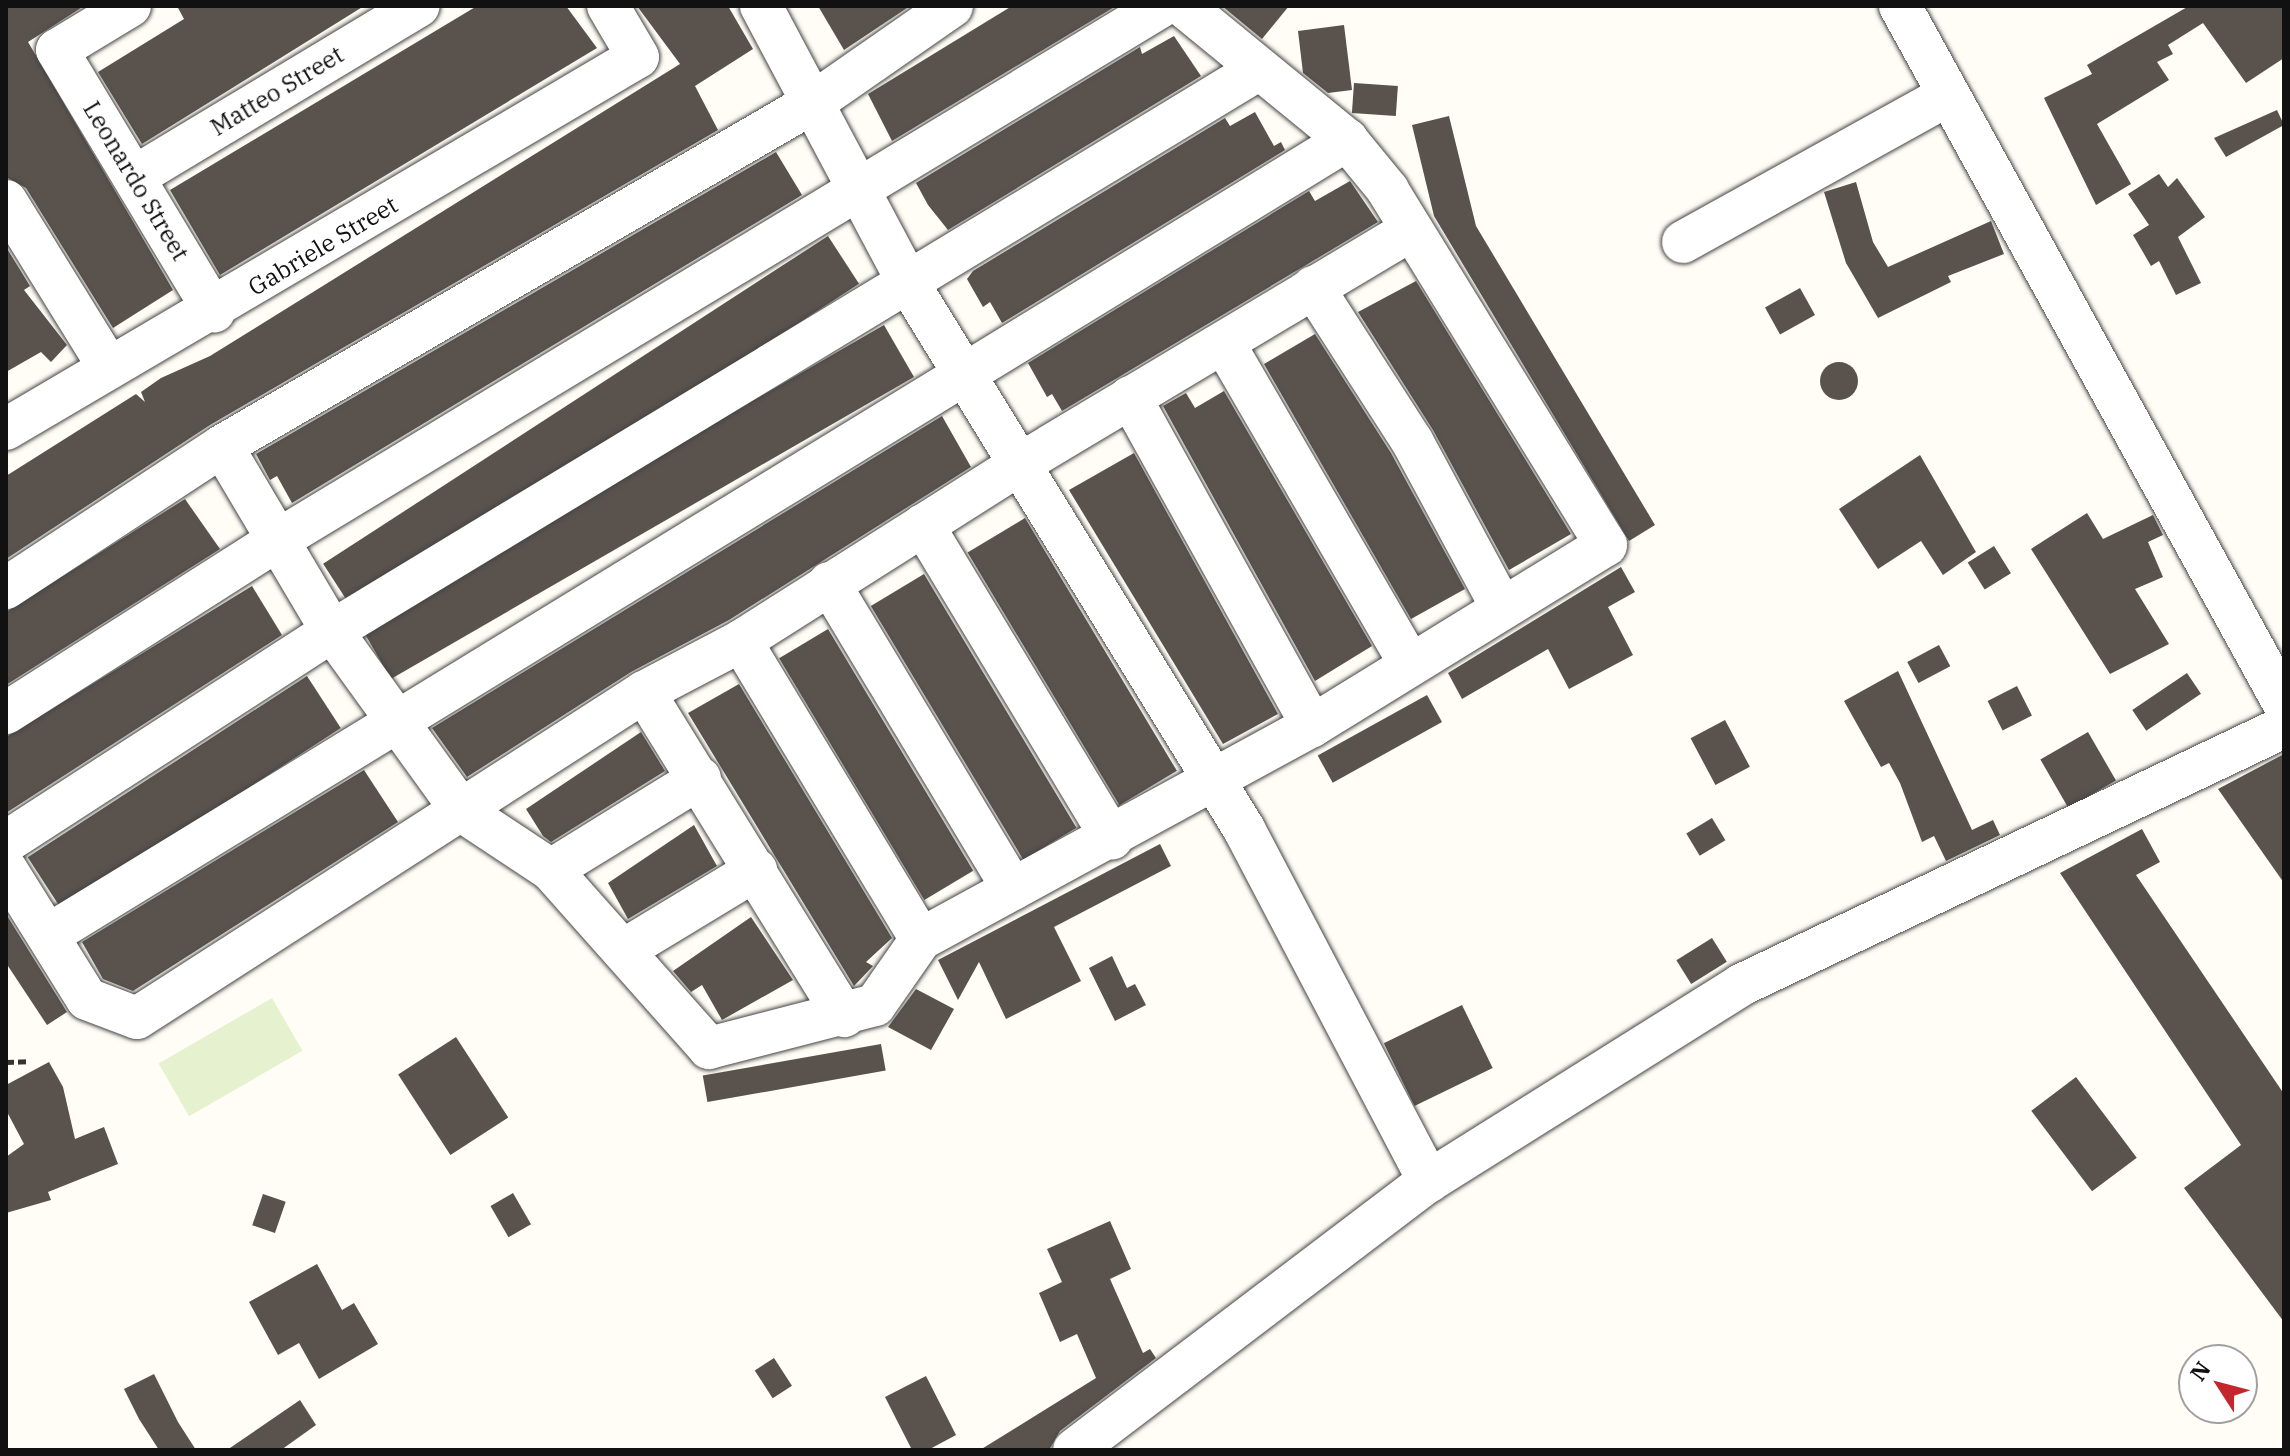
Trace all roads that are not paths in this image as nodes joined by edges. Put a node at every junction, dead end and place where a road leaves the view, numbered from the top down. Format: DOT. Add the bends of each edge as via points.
graph roads {
  1 [pos="130,6"];
  2 [pos="419,6"];
  3 [pos="608,6"];
  4 [pos="761,6"];
  5 [pos="952,6"];
  6 [pos="1162,6"];
  7 [pos="1183,6"];
  8 [pos="1900,6"];
  9 [pos="1256,71"];
  10 [pos="1945,97"];
  11 [pos="814,102"];
  12 [pos="1347,140"];
  13 [pos="134,177"];
  14 [pos="856,189"];
  15 [pos="6,201"];
  16 [pos="1409,231"];
  17 [pos="1683,242"];
  18 [pos="907,281"];
  19 [pos="1313,287"];
  20 [pos="214,311"];
  21 [pos="1225,345"];
  22 [pos="109,368"];
  23 [pos="965,370"];
  24 [pos="1130,397"];
  25 [pos="8,423"];
  26 [pos="222,446"];
  27 [pos="1020,464"];
  28 [pos="923,525"];
  29 [pos="278,540"];
  30 [pos="829,583"];
  31 [pos="6,588"];
  32 [pos="1501,606"];
  33 [pos="332,631"];
  34 [pos="741,641"];
  35 [pos="1410,664"];
  36 [pos="644,692"];
  37 [pos="2284,704"];
  38 [pos="6,713"];
  39 [pos="397,720"];
  40 [pos="1312,726"];
  41 [pos="2284,727"];
  42 [pos="700,778"];
  43 [pos="1215,780"];
  44 [pos="462,811"];
  45 [pos="1112,838"];
  46 [pos="6,842"];
  47 [pos="6,869"];
  48 [pos="551,870"];
  49 [pos="756,870"];
  50 [pos="1013,889"];
  51 [pos="50,934"];
  52 [pos="921,939"];
  53 [pos="627,948"];
  54 [pos="844,1016"];
  55 [pos="1429,1181"];
  56 [pos="1074,1450"];
  1 -- 13 [label="street, Leonardo Street" via="57,50"];
  2 -- 13 [label="street, Matteo Street"];
  3 -- 20 [label="street, Gabriele Street" via="638,57"];
  4 -- 11 [label="street"];
  5 -- 11 [label="street"];
  6 -- 14 [label="street"];
  7 -- 9 [label="street"];
  8 -- 10 [label="street"];
  9 -- 12 [label="street"];
  9 -- 18 [label="street"];
  10 -- 17 [label="street"];
  10 -- 37 [label="street"];
  11 -- 14 [label="street"];
  11 -- 26 [label="street"];
  12 -- 16 [label="street" via="1388,190"];
  12 -- 23 [label="street"];
  13 -- 20 [label="street, Leonardo Street"];
  14 -- 18 [label="street"];
  14 -- 29 [label="street"];
  15 -- 22 [label="street"];
  16 -- 19 [label="street"];
  16 -- 32 [label="street" via="1606,545"];
  18 -- 23 [label="street"];
  18 -- 33 [label="street"];
  19 -- 21 [label="street"];
  19 -- 32 [label="street" via="1412,441"];
  20 -- 22 [label="street, Gabriele Street"];
  21 -- 24 [label="street"];
  21 -- 35 [label="street"];
  22 -- 25 [label="street, Gabriele Street"];
  23 -- 27 [label="street"];
  23 -- 39 [label="street"];
  24 -- 27 [label="street"];
  24 -- 40 [label="street"];
  26 -- 29 [label="street"];
  26 -- 31 [label="street"];
  27 -- 28 [label="street"];
  27 -- 43 [label="street"];
  28 -- 30 [label="street"];
  28 -- 45 [label="street"];
  29 -- 33 [label="street"];
  29 -- 38 [label="street"];
  30 -- 34 [label="street"];
  30 -- 50 [label="street"];
  32 -- 35 [label="street"];
  33 -- 39 [label="street"];
  33 -- 46 [label="street"];
  34 -- 36 [label="street"];
  34 -- 52 [label="street"];
  35 -- 40 [label="street"];
  36 -- 42 [label="street"];
  36 -- 44 [label="street"];
  39 -- 44 [label="street"];
  39 -- 51 [label="street"];
  40 -- 43 [label="street"];
  41 -- 55 [label="street" via="1741,985"];
  42 -- 48 [label="street"];
  42 -- 49 [label="street"];
  43 -- 45 [label="street"];
  43 -- 55 [label="street" via="1316,957"];
  44 -- 48 [label="street"];
  44 -- 51 [label="street" via="137,1018 87,999"];
  45 -- 50 [label="street"];
  47 -- 51 [label="street"];
  48 -- 53 [label="street"];
  49 -- 53 [label="street"];
  49 -- 54 [label="street"];
  50 -- 52 [label="street"];
  52 -- 54 [label="street" via="875,1005"];
  53 -- 54 [label="street" via="709,1048"];
  55 -- 56 [label="street"];
}
